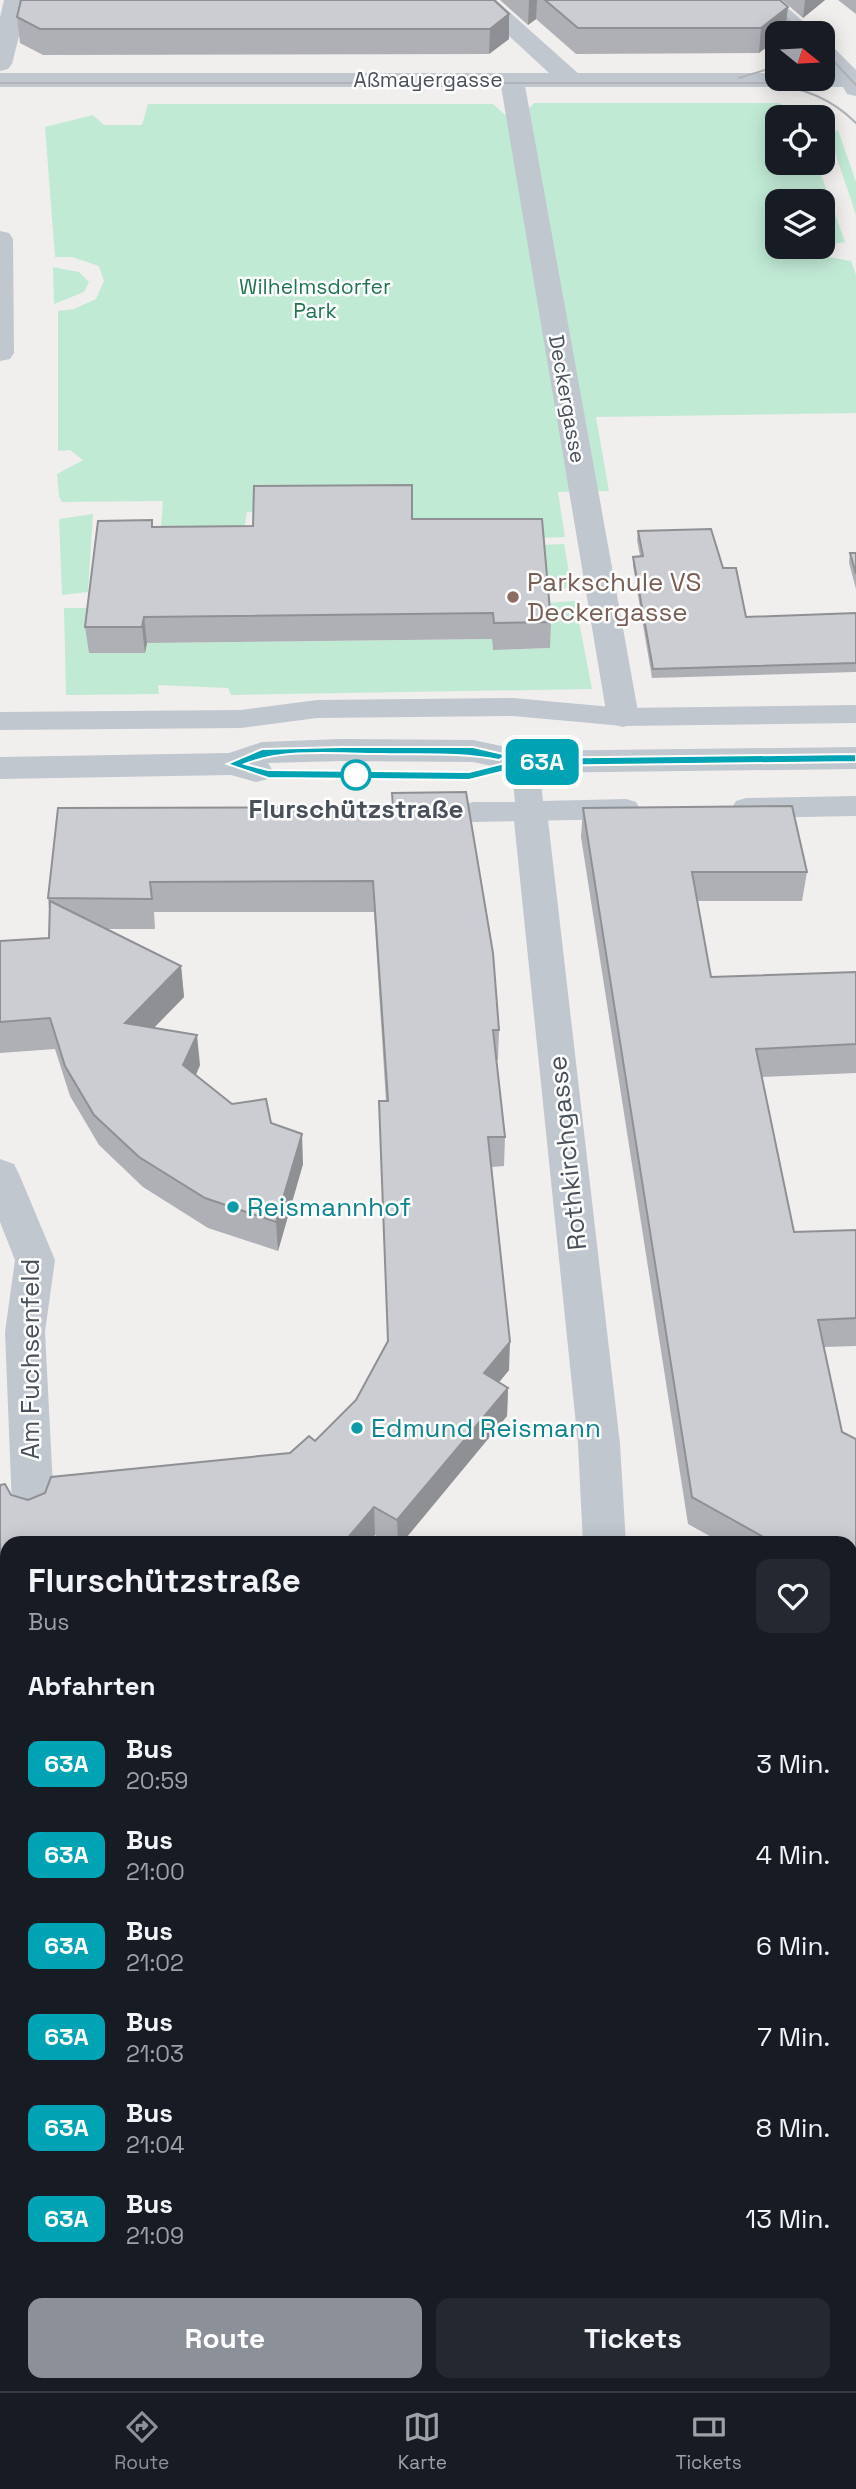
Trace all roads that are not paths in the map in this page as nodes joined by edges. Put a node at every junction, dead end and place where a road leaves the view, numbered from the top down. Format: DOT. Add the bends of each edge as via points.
graph roads {
  1 [pos="16,0"];
  2 [pos="482,0"];
  3 [pos="765,0"];
  4 [pos="790,21"];
  5 [pos="835,62"];
  6 [pos="0,64"];
  7 [pos="0,80"];
  8 [pos="512,80"];
  9 [pos="571,80"];
  10 [pos="855,83"];
  11 [pos="0,239"];
  12 [pos="0,353"];
  13 [pos="856,714"];
  14 [pos="623,717"];
  15 [pos="0,721"];
  16 [pos="856,758"];
  17 [pos="525,762"];
  18 [pos="0,768"];
  19 [pos="856,806"];
  20 [pos="718,808"];
  21 [pos="651,809"];
  22 [pos="530,811"];
  23 [pos="473,812"];
  24 [pos="0,1174"];
  25 [pos="33,1507"];
  26 [pos="605,1536"];
  1 -- 6 [label="street"];
  2 -- 9 [label="street"];
  3 -- 4 [label="street"];
  5 -- 10 [label="street"];
  7 -- 8 [label="street, Aßmayergasse"];
  8 -- 9 [label="street, Aßmayergasse"];
  8 -- 14 [label="street, Deckergasse"];
  9 -- 10 [label="street, Aßmayergasse"];
  11 -- 12 [label="street"];
  13 -- 14 [label="lane"];
  14 -- 15 [label="lane" via="513,706 317,709 241,719"];
  16 -- 17 [label="street"];
  17 -- 18 [label="street" via="469,776 268,774 232,764"];
  17 -- 22 [label="lane, Rothkirchgasse"];
  19 -- 20 [label="lane"];
  21 -- 22 [label="lane"];
  22 -- 23 [label="lane"];
  22 -- 26 [label="street, Rothkirchgasse" via="599,1444"];
  24 -- 25 [label="street, Am Fuchsenfeld" via="35,1260 24,1332"];
}
